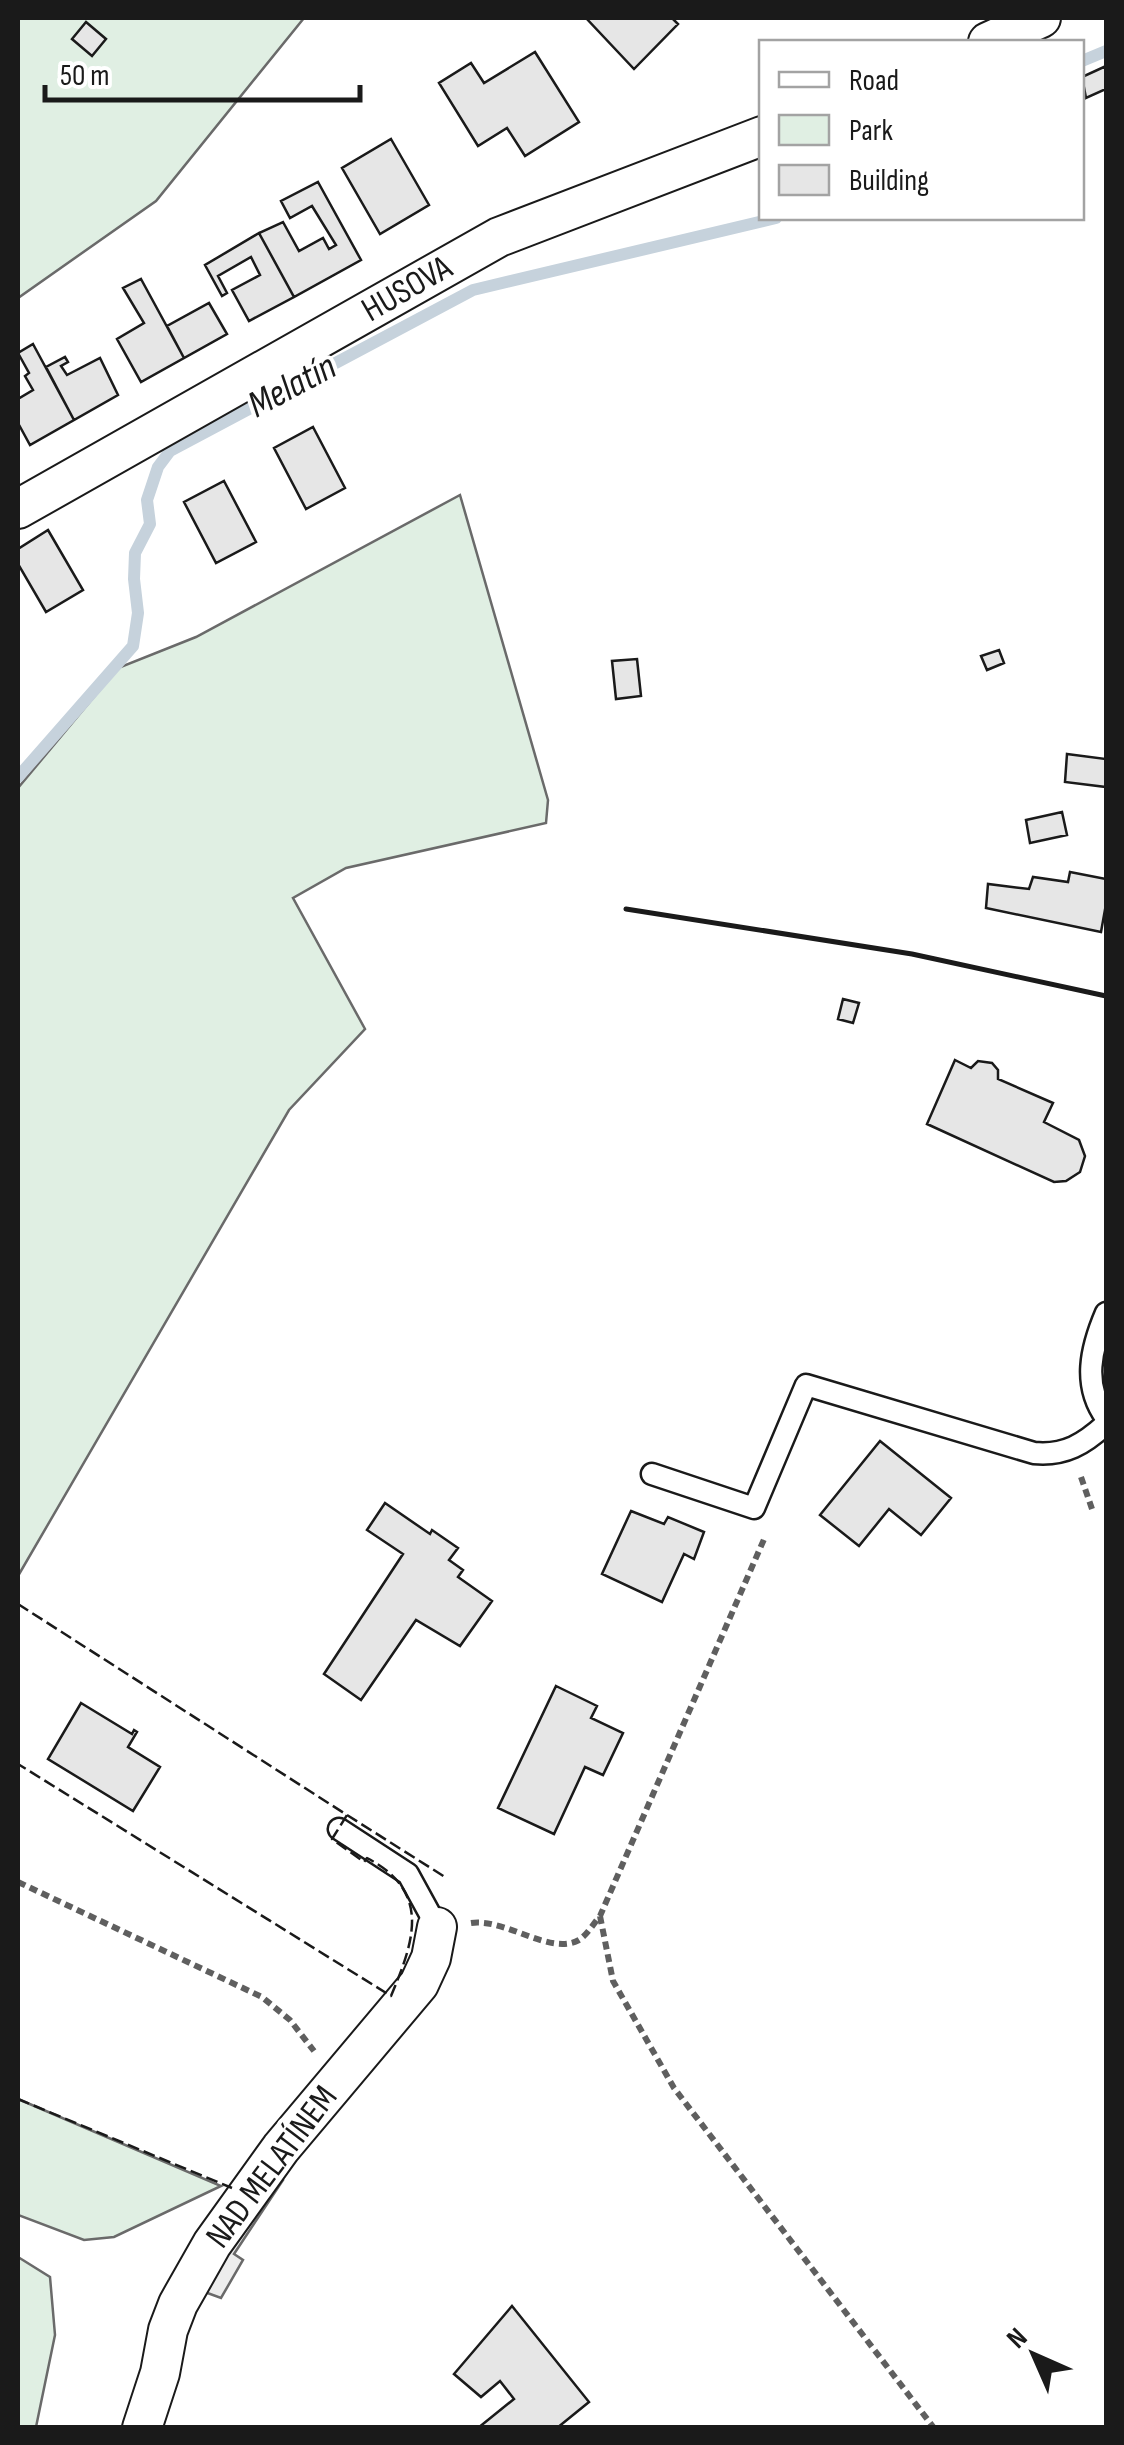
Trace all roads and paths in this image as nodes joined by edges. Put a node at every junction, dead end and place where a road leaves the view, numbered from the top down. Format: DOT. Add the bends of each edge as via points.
graph roads {
  1 [pos="1041,18"];
  2 [pos="992,40"];
  3 [pos="759,137"];
  4 [pos="18,509"];
  5 [pos="1106,1313"];
  6 [pos="1106,1421"];
  7 [pos="652,1474"];
  8 [pos="754,1508"];
  9 [pos="338,1829"];
  10 [pos="18,1882"];
  11 [pos="600,1916"];
  12 [pos="437,1927"];
  13 [pos="336,2080"];
  14 [pos="142,2428"];
  15 [pos="934,2428"];
  1 -- 2 [label="street"];
  3 -- 4 [label="street, HUSOVA" via="499,237"];
  5 -- 6 [label="lane" via="1090,1374"];
  6 -- 8 [label="lane" via="1069,1450 1034,1452 806,1384"];
  7 -- 8 [label="lane"];
  8 -- 11 [label="path" via="765,1538"];
  9 -- 12 [label="lane" via="408,1874"];
  10 -- 13 [label="path" via="262,1997 290,2020"];
  11 -- 12 [label="path" via="579,1940 560,1944 488,1921"];
  11 -- 15 [label="path" via="614,1982 674,2088"];
  12 -- 13 [label="street, NAD MELATÍNEM" via="419,1984"];
  13 -- 14 [label="street, NAD MELATÍNEM" via="242,2199 178,2304"];
}
